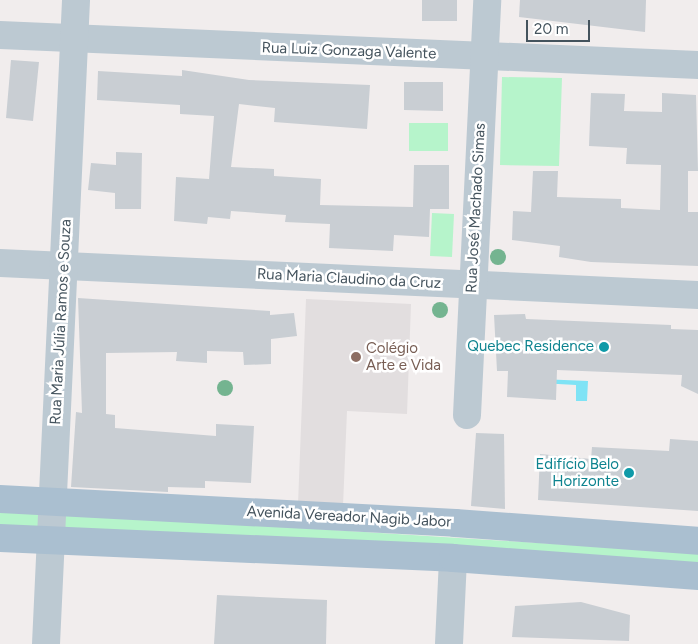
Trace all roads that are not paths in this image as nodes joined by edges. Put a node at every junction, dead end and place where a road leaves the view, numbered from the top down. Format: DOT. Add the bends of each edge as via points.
graph roads {
  1 [pos="76,0"];
  2 [pos="486,0"];
  3 [pos="0,35"];
  4 [pos="74,40"];
  5 [pos="484,56"];
  6 [pos="698,65"];
  7 [pos="0,263"];
  8 [pos="64,266"];
  9 [pos="472,285"];
  10 [pos="698,295"];
  11 [pos="467,415"];
  12 [pos="0,499"];
  13 [pos="53,500"];
  14 [pos="455,523"];
  15 [pos="0,538"];
  16 [pos="698,541"];
  17 [pos="51,542"];
  18 [pos="453,558"];
  19 [pos="698,576"];
  20 [pos="46,644"];
  21 [pos="449,644"];
  1 -- 4 [label="street, Rua Maria Júlia Ramos e Souza"];
  2 -- 5 [label="street, Rua José Machado Simas"];
  3 -- 4 [label="street, Rua Luiz Gonzaga Valente"];
  4 -- 5 [label="street, Rua Luiz Gonzaga Valente"];
  4 -- 8 [label="street, Rua Maria Júlia Ramos e Souza"];
  5 -- 6 [label="street, Rua Luiz Gonzaga Valente"];
  5 -- 9 [label="street, Rua José Machado Simas"];
  7 -- 8 [label="street, Rua Maria Claudino da Cruz"];
  8 -- 9 [label="street, Rua Maria Claudino da Cruz"];
  8 -- 13 [label="street, Rua Maria Júlia Ramos e Souza"];
  9 -- 10 [label="street, Rua Maria Claudino da Cruz"];
  9 -- 11 [label="street, Rua José Machado Simas"];
  12 -- 13 [label="main road, Avenida Vereador Nagib Jabor"];
  13 -- 14 [label="main road, Avenida Vereador Nagib Jabor"];
  13 -- 17 [label="street, Rua Maria Júlia Ramos e Souza"];
  14 -- 16 [label="main road, Avenida Vereador Nagib Jabor"];
  14 -- 18 [label="main road"];
  15 -- 17 [label="main road"];
  17 -- 18 [label="main road"];
  17 -- 20 [label="street, Rua Maria Júlia Ramos e Souza"];
  18 -- 19 [label="main road"];
  18 -- 21 [label="street"];
}
